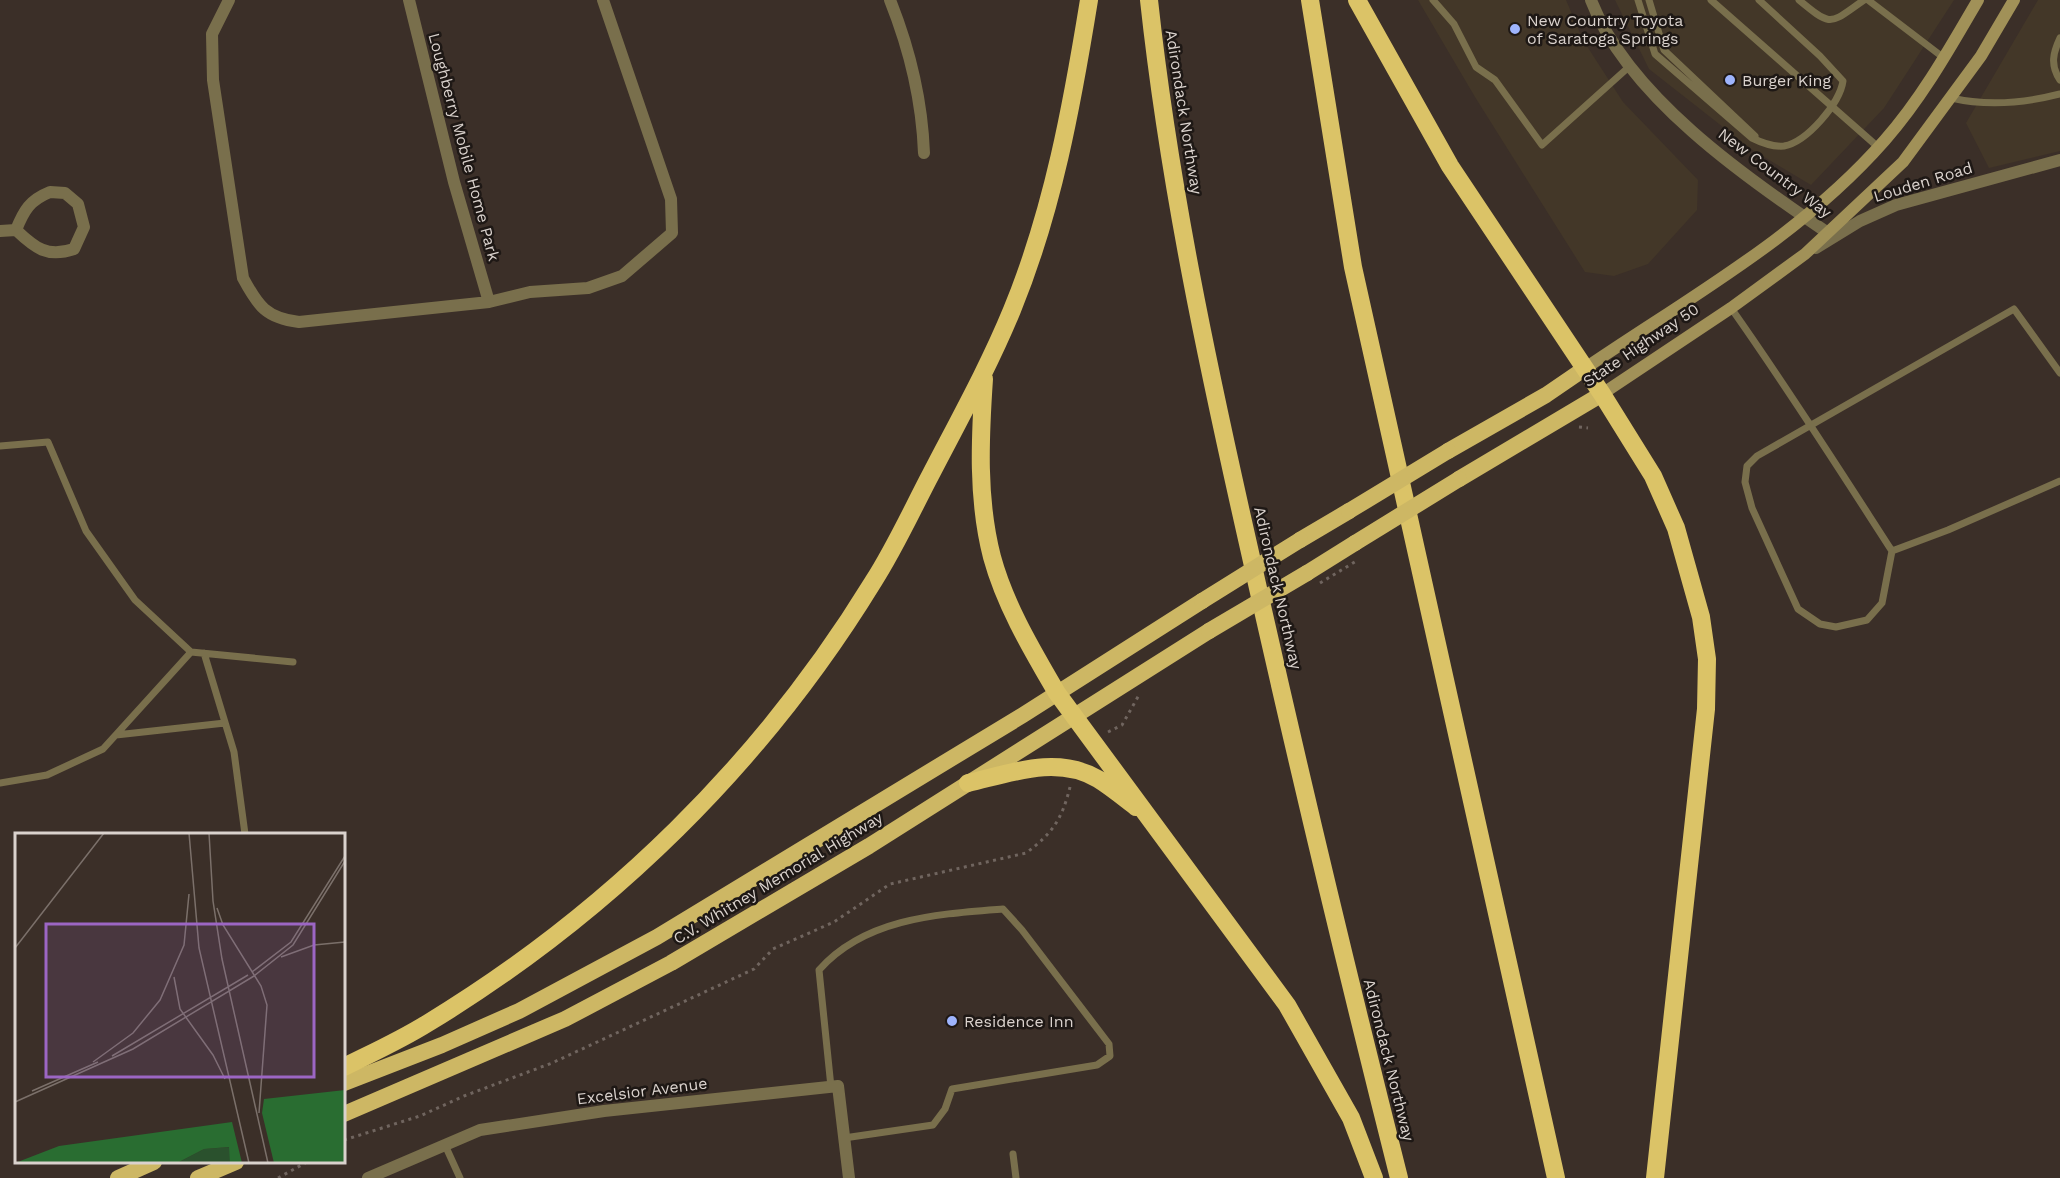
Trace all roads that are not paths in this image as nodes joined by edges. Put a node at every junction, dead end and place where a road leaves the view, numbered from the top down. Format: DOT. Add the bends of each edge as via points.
graph roads {
  1 [pos="229,0"];
  2 [pos="409,0"];
  3 [pos="603,0"];
  4 [pos="890,0"];
  5 [pos="1089,0"];
  6 [pos="1149,0"];
  7 [pos="1310,0"];
  8 [pos="1357,0"];
  9 [pos="1432,0"];
  10 [pos="1592,0"];
  11 [pos="1638,0"];
  12 [pos="1649,0"];
  13 [pos="1711,0"];
  14 [pos="1759,0"];
  15 [pos="1799,0"];
  16 [pos="1866,0"];
  17 [pos="1978,0"];
  18 [pos="2014,0"];
  19 [pos="2060,38"];
  20 [pos="1944,58"];
  21 [pos="1630,65"];
  22 [pos="2060,80"];
  23 [pos="2060,94"];
  24 [pos="1951,98"];
  25 [pos="1832,107"];
  26 [pos="1762,142"];
  27 [pos="1878,147"];
  28 [pos="924,153"];
  29 [pos="2060,160"];
  30 [pos="1805,217"];
  31 [pos="15,230"];
  32 [pos="0,231"];
  33 [pos="1828,233"];
  34 [pos="1805,254"];
  35 [pos="489,302"];
  36 [pos="1731,308"];
  37 [pos="1584,369"];
  38 [pos="984,371"];
  39 [pos="2060,373"];
  40 [pos="1602,394"];
  41 [pos="1812,426"];
  42 [pos="0,446"];
  43 [pos="2060,481"];
  44 [pos="1892,551"];
  45 [pos="1202,601"];
  46 [pos="1209,631"];
  47 [pos="190,652"];
  48 [pos="204,653"];
  49 [pos="293,662"];
  50 [pos="1057,693"];
  51 [pos="1074,716"];
  52 [pos="225,723"];
  53 [pos="116,735"];
  54 [pos="0,783"];
  55 [pos="968,783"];
  56 [pos="1153,820"];
  57 [pos="245,833"];
  58 [pos="345,1067"];
  59 [pos="345,1083"];
  60 [pos="831,1087"];
  61 [pos="345,1114"];
  62 [pos="844,1138"];
  63 [pos="445,1145"];
  64 [pos="1013,1154"];
  65 [pos="150,1163"];
  66 [pos="232,1163"];
  67 [pos="118,1178"];
  68 [pos="198,1178"];
  69 [pos="368,1178"];
  70 [pos="460,1178"];
  71 [pos="849,1178"];
  72 [pos="1016,1178"];
  73 [pos="1374,1178"];
  74 [pos="1399,1178"];
  75 [pos="1556,1178"];
  76 [pos="1655,1178"];
  1 -- 35 [label="street" via="212,34 213,80 237,247 243,278 254,299 267,313 299,322"];
  2 -- 35 [label="street, Loughberry Mobile Home Park" via="454,182"];
  3 -- 35 [label="street" via="671,199 672,233 622,276 588,288 530,292"];
  4 -- 28 [label="street" via="916,79"];
  5 -- 38 [label="highway" via="1073,99 1038,237"];
  6 -- 74 [label="highway, Adirondack Northway" via="1173,179 1213,386 1329,901"];
  7 -- 75 [label="highway" via="1353,267"];
  8 -- 37 [label="highway" via="1450,166"];
  9 -- 21 [label="lane" via="1454,24 1476,67 1495,80 1542,145"];
  10 -- 21 [label="street, New Country Way" via="1597,15"];
  11 -- 26 [label="lane" via="1655,54 1752,138"];
  12 -- 26 [label="lane" via="1664,50"];
  13 -- 25 [label="lane"];
  14 -- 25 [label="lane" via="1843,81"];
  15 -- 16 [label="lane" via="1824,20 1832,21"];
  16 -- 20 [label="lane"];
  17 -- 20 [label="main road, State Highway 50"];
  18 -- 24 [label="main road, State Highway 50"];
  19 -- 22 [label="lane" via="2053,70"];
  20 -- 27 [label="main road, State Highway 50"];
  21 -- 30 [label="street, New Country Way" via="1675,115 1721,157"];
  23 -- 24 [label="lane" via="2034,101 1968,102"];
  24 -- 33 [label="main road, State Highway 50" via="1903,162"];
  25 -- 26 [label="lane" via="1795,143 1782,146"];
  25 -- 27 [label="lane"];
  27 -- 30 [label="main road, State Highway 50"];
  29 -- 34 [label="street, Louden Road" via="1896,205 1860,220"];
  30 -- 33 [label="street, New Country Way"];
  30 -- 37 [label="main road, State Highway 50" via="1699,296"];
  31 -- 31 [label="street" via="33,199 50,192 65,193 78,204 84,227 74,249 60,254 34,246"];
  31 -- 32 [label="street"];
  33 -- 34 [label="main road, State Highway 50"];
  34 -- 36 [label="main road, State Highway 50"];
  36 -- 40 [label="main road, State Highway 50"];
  36 -- 41 [label="lane"];
  37 -- 40 [label="highway"];
  37 -- 45 [label="highway, State Highway 50, bridge"];
  38 -- 50 [label="highway" via="979,444 992,557 1005,594"];
  38 -- 58 [label="highway" via="875,579 805,684 742,763 638,867 554,936 425,1025"];
  39 -- 41 [label="lane" via="2014,309"];
  40 -- 46 [label="highway, State Highway 50, bridge" via="1459,479 1360,550"];
  40 -- 76 [label="highway" via="1653,476 1676,528 1701,617 1707,659 1695,819"];
  41 -- 44 [label="lane"];
  41 -- 44 [label="lane" via="1757,456 1747,466 1745,482 1752,508 1798,609 1820,624 1836,627 1867,620 1882,603"];
  42 -- 47 [label="lane" via="48,442 86,531 135,600"];
  43 -- 44 [label="lane"];
  45 -- 50 [label="highway, C.V. Whitney Memorial Highway"];
  46 -- 51 [label="highway, C.V. Whitney Memorial Highway"];
  47 -- 48 [label="lane"];
  47 -- 53 [label="lane"];
  48 -- 49 [label="lane"];
  48 -- 52 [label="lane"];
  50 -- 51 [label="highway"];
  50 -- 59 [label="highway, C.V. Whitney Memorial Highway" via="657,937 519,1011"];
  51 -- 55 [label="highway, C.V. Whitney Memorial Highway"];
  51 -- 56 [label="highway"];
  52 -- 53 [label="lane"];
  52 -- 57 [label="lane" via="234,752"];
  53 -- 54 [label="lane" via="103,749 47,775"];
  55 -- 56 [label="highway" via="1044,766 1072,769 1099,779"];
  55 -- 61 [label="highway, C.V. Whitney Memorial Highway" via="782,899 660,969 565,1019"];
  56 -- 73 [label="highway" via="1287,1005 1350,1118"];
  60 -- 62 [label="street" via="838,1086"];
  60 -- 62 [label="lane" via="819,970 832,956 866,935 912,918 1003,909 1109,1044 1110,1056 1097,1065 952,1089 945,1109 933,1125"];
  60 -- 63 [label="street, Excelsior Avenue" via="604,1111 480,1130"];
  62 -- 71 [label="street"];
  63 -- 69 [label="street, Excelsior Avenue"];
  63 -- 70 [label="lane"];
  64 -- 72 [label="lane"];
  65 -- 67 [label="highway"];
  66 -- 68 [label="highway"];
}
